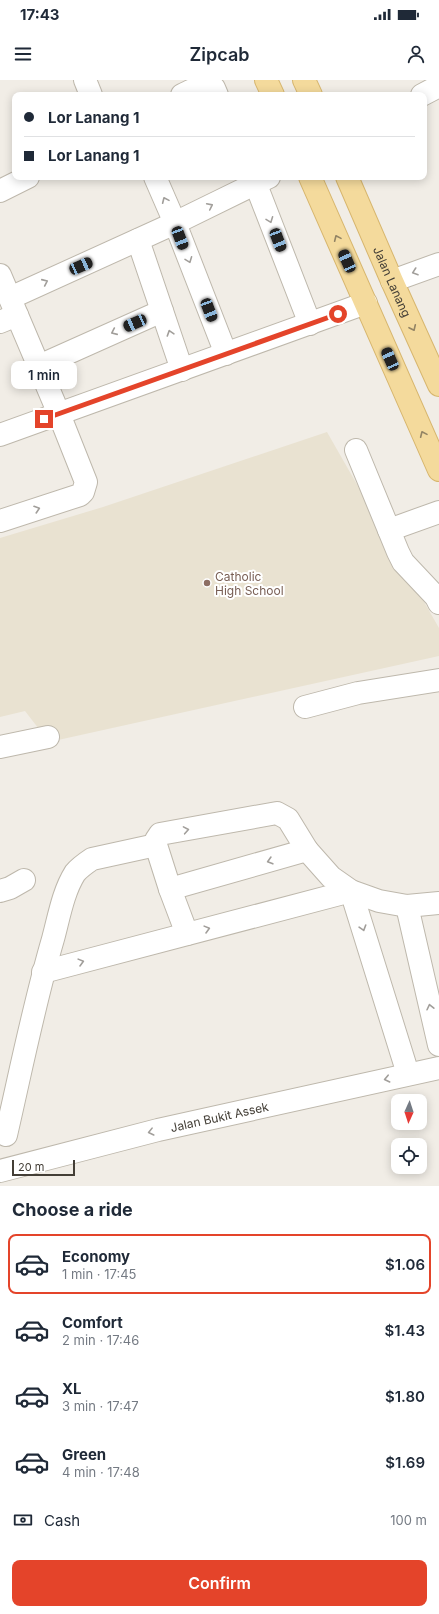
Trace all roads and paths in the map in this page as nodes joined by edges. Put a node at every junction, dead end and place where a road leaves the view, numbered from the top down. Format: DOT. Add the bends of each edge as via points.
graph roads {
  1 [pos="85,80"];
  2 [pos="266,80"];
  3 [pos="304,80"];
  4 [pos="439,86"];
  5 [pos="90,92"];
  6 [pos="188,92"];
  7 [pos="216,92"];
  8 [pos="272,92"];
  9 [pos="310,92"];
  10 [pos="427,92"];
  11 [pos="22,180"];
  12 [pos="156,180"];
  13 [pos="257,180"];
  14 [pos="259,180"];
  15 [pos="311,180"];
  16 [pos="348,180"];
  17 [pos="0,191"];
  18 [pos="175,223"];
  19 [pos="138,240"];
  20 [pos="439,264"];
  21 [pos="0,275"];
  22 [pos="392,281"];
  23 [pos="366,303"];
  24 [pos="9,311"];
  25 [pos="162,311"];
  26 [pos="310,324"];
  27 [pos="226,354"];
  28 [pos="39,366"];
  29 [pos="182,370"];
  30 [pos="438,380"];
  31 [pos="59,414"];
  32 [pos="0,435"];
  33 [pos="356,450"];
  34 [pos="439,470"];
  35 [pos="439,512"];
  36 [pos="0,521"];
  37 [pos="389,530"];
  38 [pos="439,603"];
  39 [pos="439,680"];
  40 [pos="305,708"];
  41 [pos="48,737"];
  42 [pos="0,747"];
  43 [pos="156,845"];
  44 [pos="307,850"];
  45 [pos="24,880"];
  46 [pos="170,889"];
  47 [pos="0,891"];
  48 [pos="351,891"];
  49 [pos="439,903"];
  50 [pos="407,906"];
  51 [pos="187,934"];
  52 [pos="44,972"];
  53 [pos="439,1046"];
  54 [pos="439,1068"];
  55 [pos="408,1074"];
  56 [pos="6,1136"];
  57 [pos="0,1170"];
  1 -- 5 [label="street"];
  2 -- 8 [label="main road"];
  3 -- 9 [label="main road"];
  4 -- 10 [label="street"];
  6 -- 7 [label="street" via="200,86 208,86 214,88"];
  11 -- 17 [label="street"];
  18 -- 12 [label="street, one-way"];
  18 -- 13 [label="street, one-way"];
  14 -- 26 [label="street, one-way"];
  23 -- 15 [label="main road, one-way"];
  16 -- 22 [label="main road, Jalan Lanang"];
  18 -- 19 [label="street"];
  18 -- 27 [label="street, one-way"];
  24 -- 19 [label="street, one-way"];
  19 -- 25 [label="street"];
  20 -- 22 [label="street, one-way"];
  21 -- 24 [label="street"];
  22 -- 30 [label="main road, Jalan Lanang, one-way"];
  23 -- 26 [label="street"];
  34 -- 23 [label="main road, one-way"];
  24 -- 28 [label="street"];
  25 -- 28 [label="street, one-way"];
  29 -- 25 [label="street, one-way"];
  26 -- 27 [label="street"];
  27 -- 29 [label="street"];
  28 -- 31 [label="street"];
  29 -- 31 [label="street"];
  31 -- 32 [label="street"];
  36 -- 31 [label="street, one-way" via="76,497 83,492 86,482"];
  33 -- 37 [label="street"];
  35 -- 37 [label="street"];
  37 -- 38 [label="street" via="403,562"];
  39 -- 40 [label="street" via="358,693"];
  41 -- 42 [label="street"];
  43 -- 44 [label="street, one-way" via="160,834 277,813 288,819"];
  43 -- 46 [label="street"];
  43 -- 52 [label="street" via="92,859 82,865 64,897"];
  44 -- 46 [label="street, one-way"];
  44 -- 48 [label="street" via="331,877"];
  45 -- 47 [label="street"];
  46 -- 51 [label="street"];
  48 -- 50 [label="street" via="379,901"];
  51 -- 48 [label="street, one-way"];
  48 -- 55 [label="street, one-way"];
  49 -- 50 [label="street"];
  53 -- 50 [label="street, one-way"];
  52 -- 51 [label="street, one-way"];
  52 -- 56 [label="street"];
  54 -- 55 [label="street, Jalan Bukit Assek"];
  55 -- 57 [label="street, Jalan Bukit Assek, one-way" via="158,1130"];
}
